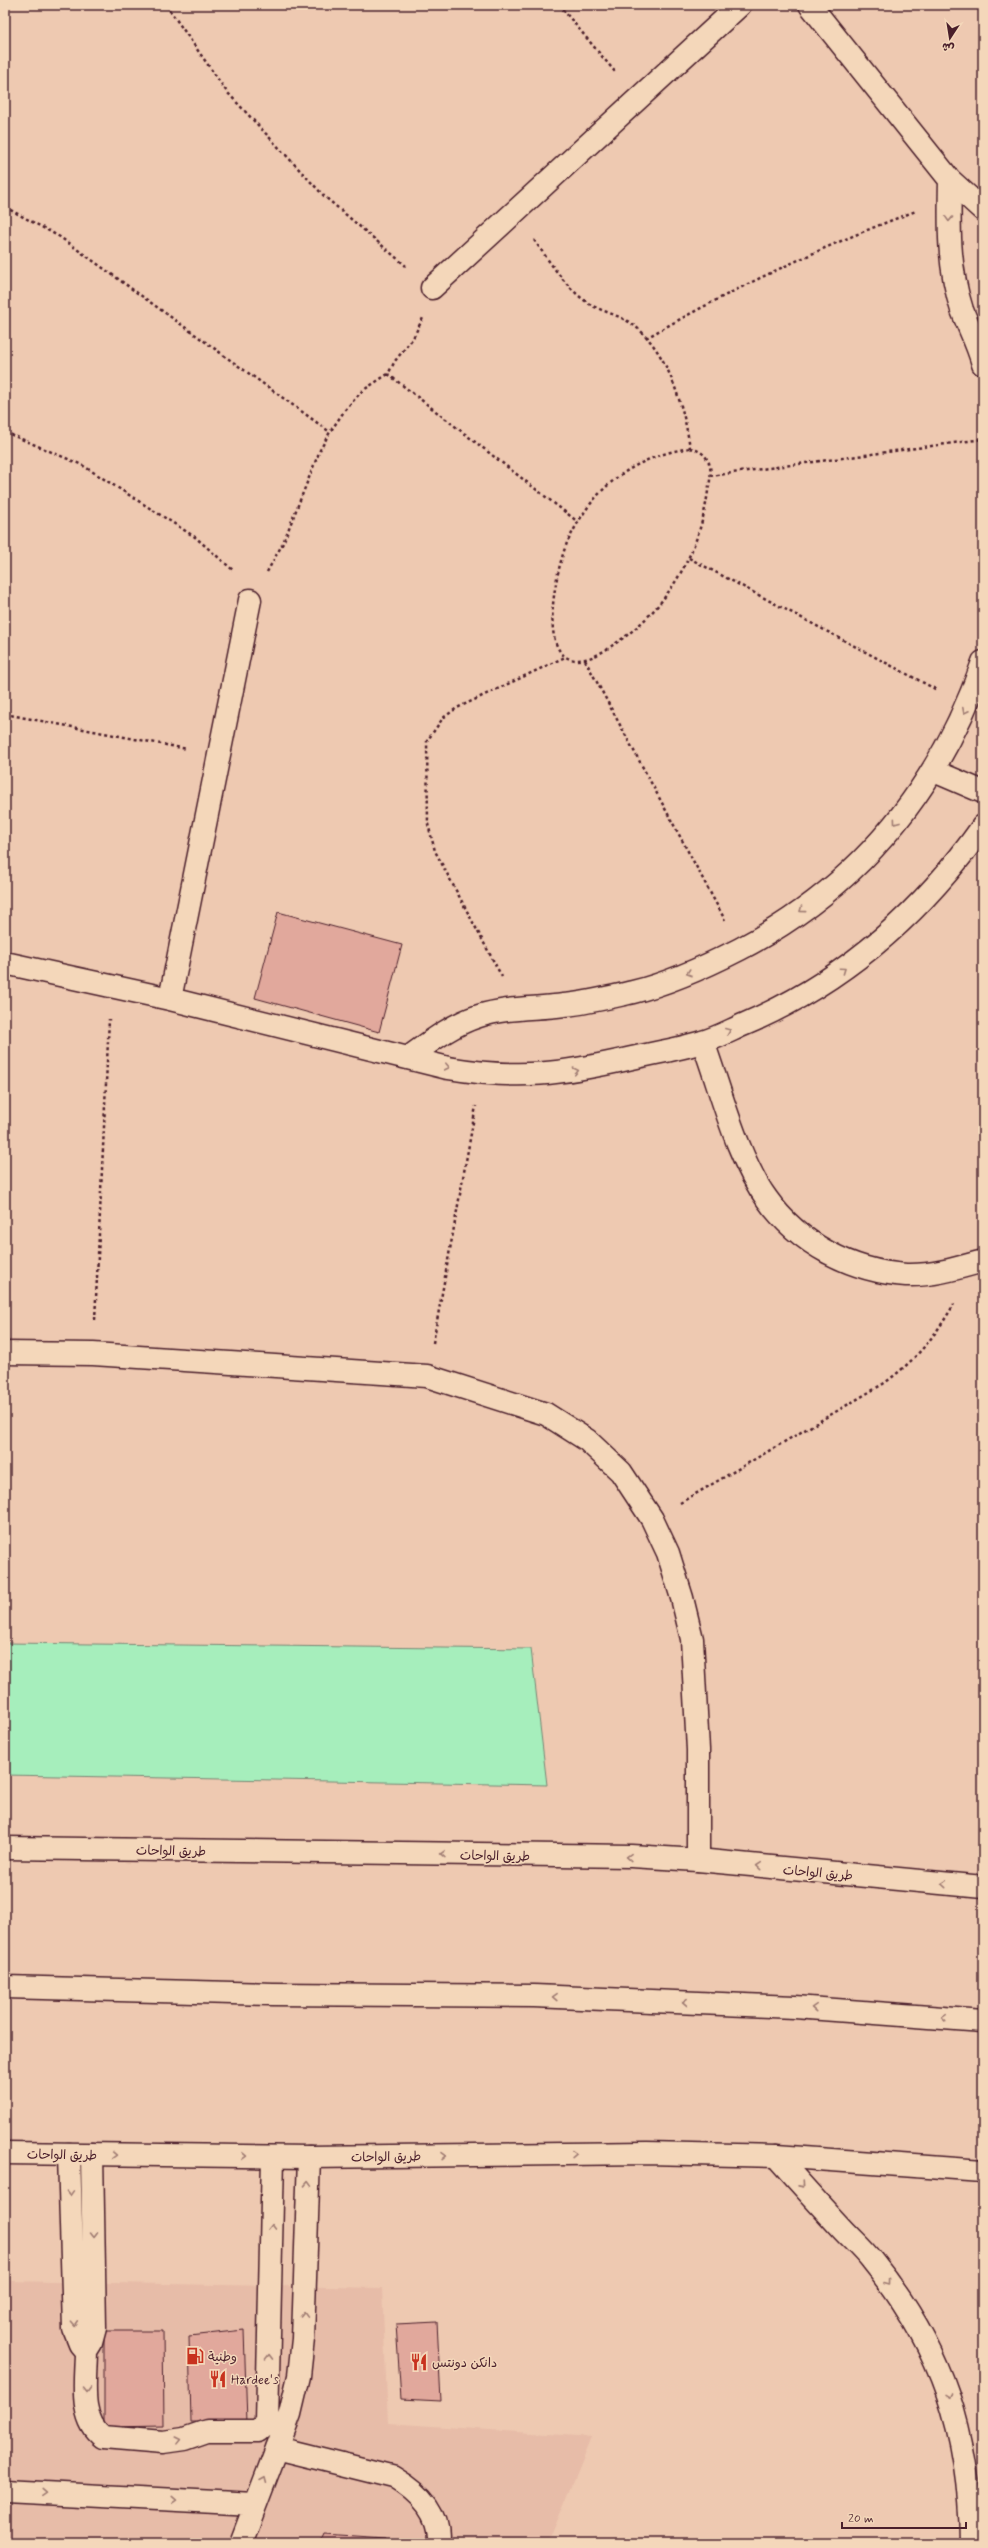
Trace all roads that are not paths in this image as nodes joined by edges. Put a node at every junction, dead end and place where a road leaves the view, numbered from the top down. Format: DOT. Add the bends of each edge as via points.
graph roads {
  1 [pos="740,5"];
  2 [pos="810,5"];
  3 [pos="950,190"];
  4 [pos="983,210"];
  5 [pos="432,288"];
  6 [pos="983,364"];
  7 [pos="250,600"];
  8 [pos="983,662"];
  9 [pos="934,771"];
  10 [pos="983,792"];
  11 [pos="983,826"];
  12 [pos="5,963"];
  13 [pos="170,999"];
  14 [pos="703,1042"];
  15 [pos="409,1057"];
  16 [pos="981,1261"];
  17 [pos="5,1353"];
  18 [pos="5,1848"];
  19 [pos="698,1860"];
  20 [pos="983,1887"];
  21 [pos="5,1988"];
  22 [pos="983,2021"];
  23 [pos="5,2153"];
  24 [pos="68,2154"];
  25 [pos="92,2154"];
  26 [pos="776,2156"];
  27 [pos="273,2157"];
  28 [pos="309,2157"];
  29 [pos="983,2171"];
  30 [pos="86,2351"];
  31 [pos="277,2448"];
  32 [pos="5,2491"];
  33 [pos="254,2504"];
  34 [pos="241,2543"];
  35 [pos="438,2543"];
  36 [pos="972,2543"];
  1 -- 5 [label="main road"];
  2 -- 3 [label="main road"];
  3 -- 4 [label="main road"];
  3 -- 6 [label="main road, one-way" via="948,224 952,267 962,310"];
  7 -- 13 [label="main road"];
  8 -- 9 [label="main road, one-way" via="968,706"];
  9 -- 10 [label="main road"];
  9 -- 15 [label="main road, one-way" via="889,832 836,886 775,931 707,966 636,991 564,1006 519,1008 478,1016 441,1034"];
  14 -- 11 [label="main road, one-way" via="775,1011 843,971 904,921 957,864"];
  12 -- 13 [label="main road"];
  13 -- 15 [label="main road"];
  15 -- 14 [label="main road, one-way" via="481,1074 528,1076 568,1072"];
  14 -- 16 [label="main road" via="747,1163 767,1199 794,1230 828,1254 866,1269 907,1275 948,1271"];
  17 -- 19 [label="main road" via="93,1354 427,1376 546,1414 581,1436 621,1472 652,1519 668,1553 692,1639 698,1750"];
  19 -- 18 [label="main road, طريق الواحات, one-way" via="631,1856"];
  20 -- 19 [label="main road, طريق الواحات, one-way"];
  22 -- 21 [label="main road, one-way" via="795,2007 534,1996"];
  23 -- 24 [label="main road, طريق الواحات"];
  24 -- 25 [label="main road, طريق الواحات"];
  24 -- 30 [label="main road, one-way" via="74,2329 76,2337"];
  25 -- 27 [label="main road, طريق الواحات, one-way"];
  25 -- 30 [label="main road, one-way" via="95,2328"];
  28 -- 26 [label="main road, طريق الواحات, one-way" via="647,2153"];
  26 -- 29 [label="main road, طريق الواحات"];
  26 -- 36 [label="main road, one-way" via="871,2260 898,2295 922,2333 941,2372 956,2414 966,2457"];
  27 -- 28 [label="main road, طريق الواحات"];
  30 -- 27 [label="main road, one-way" via="89,2422 103,2436 174,2442 207,2431 258,2431 264,2427 268,2417"];
  31 -- 28 [label="main road, one-way" via="290,2414 299,2376"];
  33 -- 31 [label="main road, one-way"];
  31 -- 35 [label="main road" via="394,2477 411,2486 425,2501 434,2518"];
  32 -- 33 [label="main road, one-way"];
  33 -- 34 [label="main road"];
}
